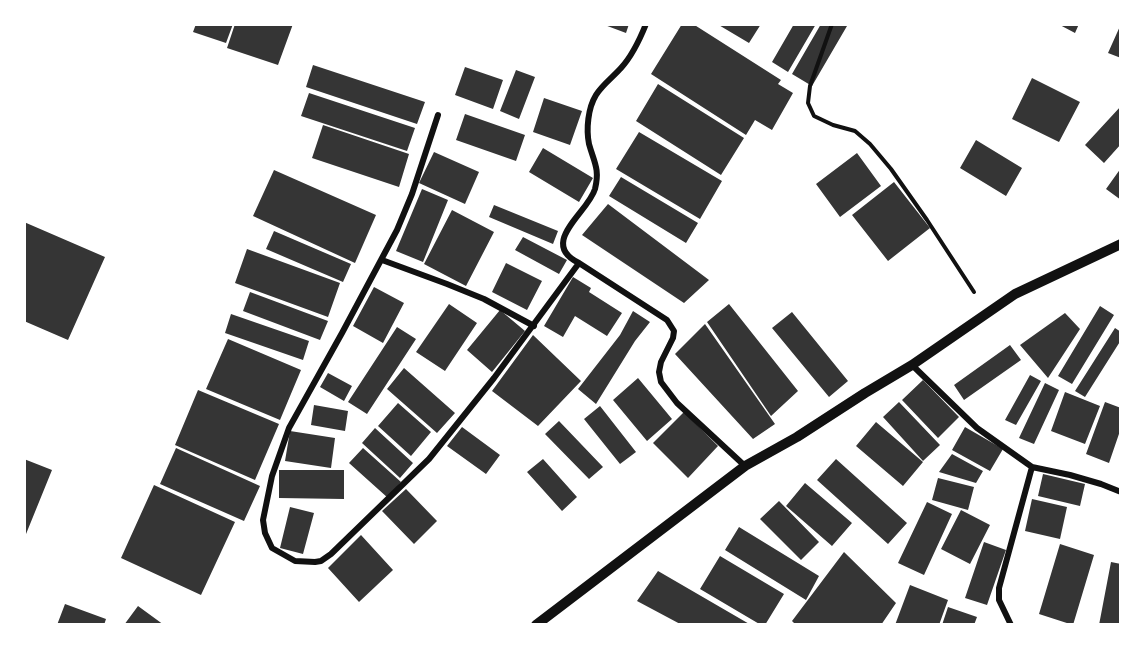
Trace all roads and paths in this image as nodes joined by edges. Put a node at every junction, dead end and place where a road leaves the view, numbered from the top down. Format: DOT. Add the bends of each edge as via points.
graph roads {
  1 [pos="646,24"];
  2 [pos="832,24"];
  3 [pos="438,116"];
  4 [pos="1121,244"];
  5 [pos="382,260"];
  6 [pos="579,263"];
  7 [pos="988,313"];
  8 [pos="534,326"];
  9 [pos="912,365"];
  10 [pos="744,466"];
  11 [pos="1032,467"];
  12 [pos="1121,492"];
  13 [pos="536,625"];
  14 [pos="1011,625"];
  1 -- 6 [label="street" via="623,65 596,95 588,117 589,143 598,169 595,190 563,241 563,251"];
  2 -- 7 [label="path" via="810,86 808,103 814,116 855,131 870,144 927,220"];
  3 -- 5 [label="street" via="412,194"];
  4 -- 7 [label="street" via="1015,294"];
  5 -- 8 [label="street" via="484,299"];
  5 -- 8 [label="street" via="289,428 272,476 263,520 266,533 272,548 295,561 321,561 331,554 429,459"];
  6 -- 8 [label="street"];
  6 -- 10 [label="street" via="667,320 674,331 661,362 661,382 677,403"];
  7 -- 9 [label="street"];
  9 -- 10 [label="street"];
  9 -- 11 [label="street" via="977,428"];
  10 -- 13 [label="street"];
  11 -- 12 [label="street"];
  11 -- 14 [label="street" via="999,588 999,600"];
}
